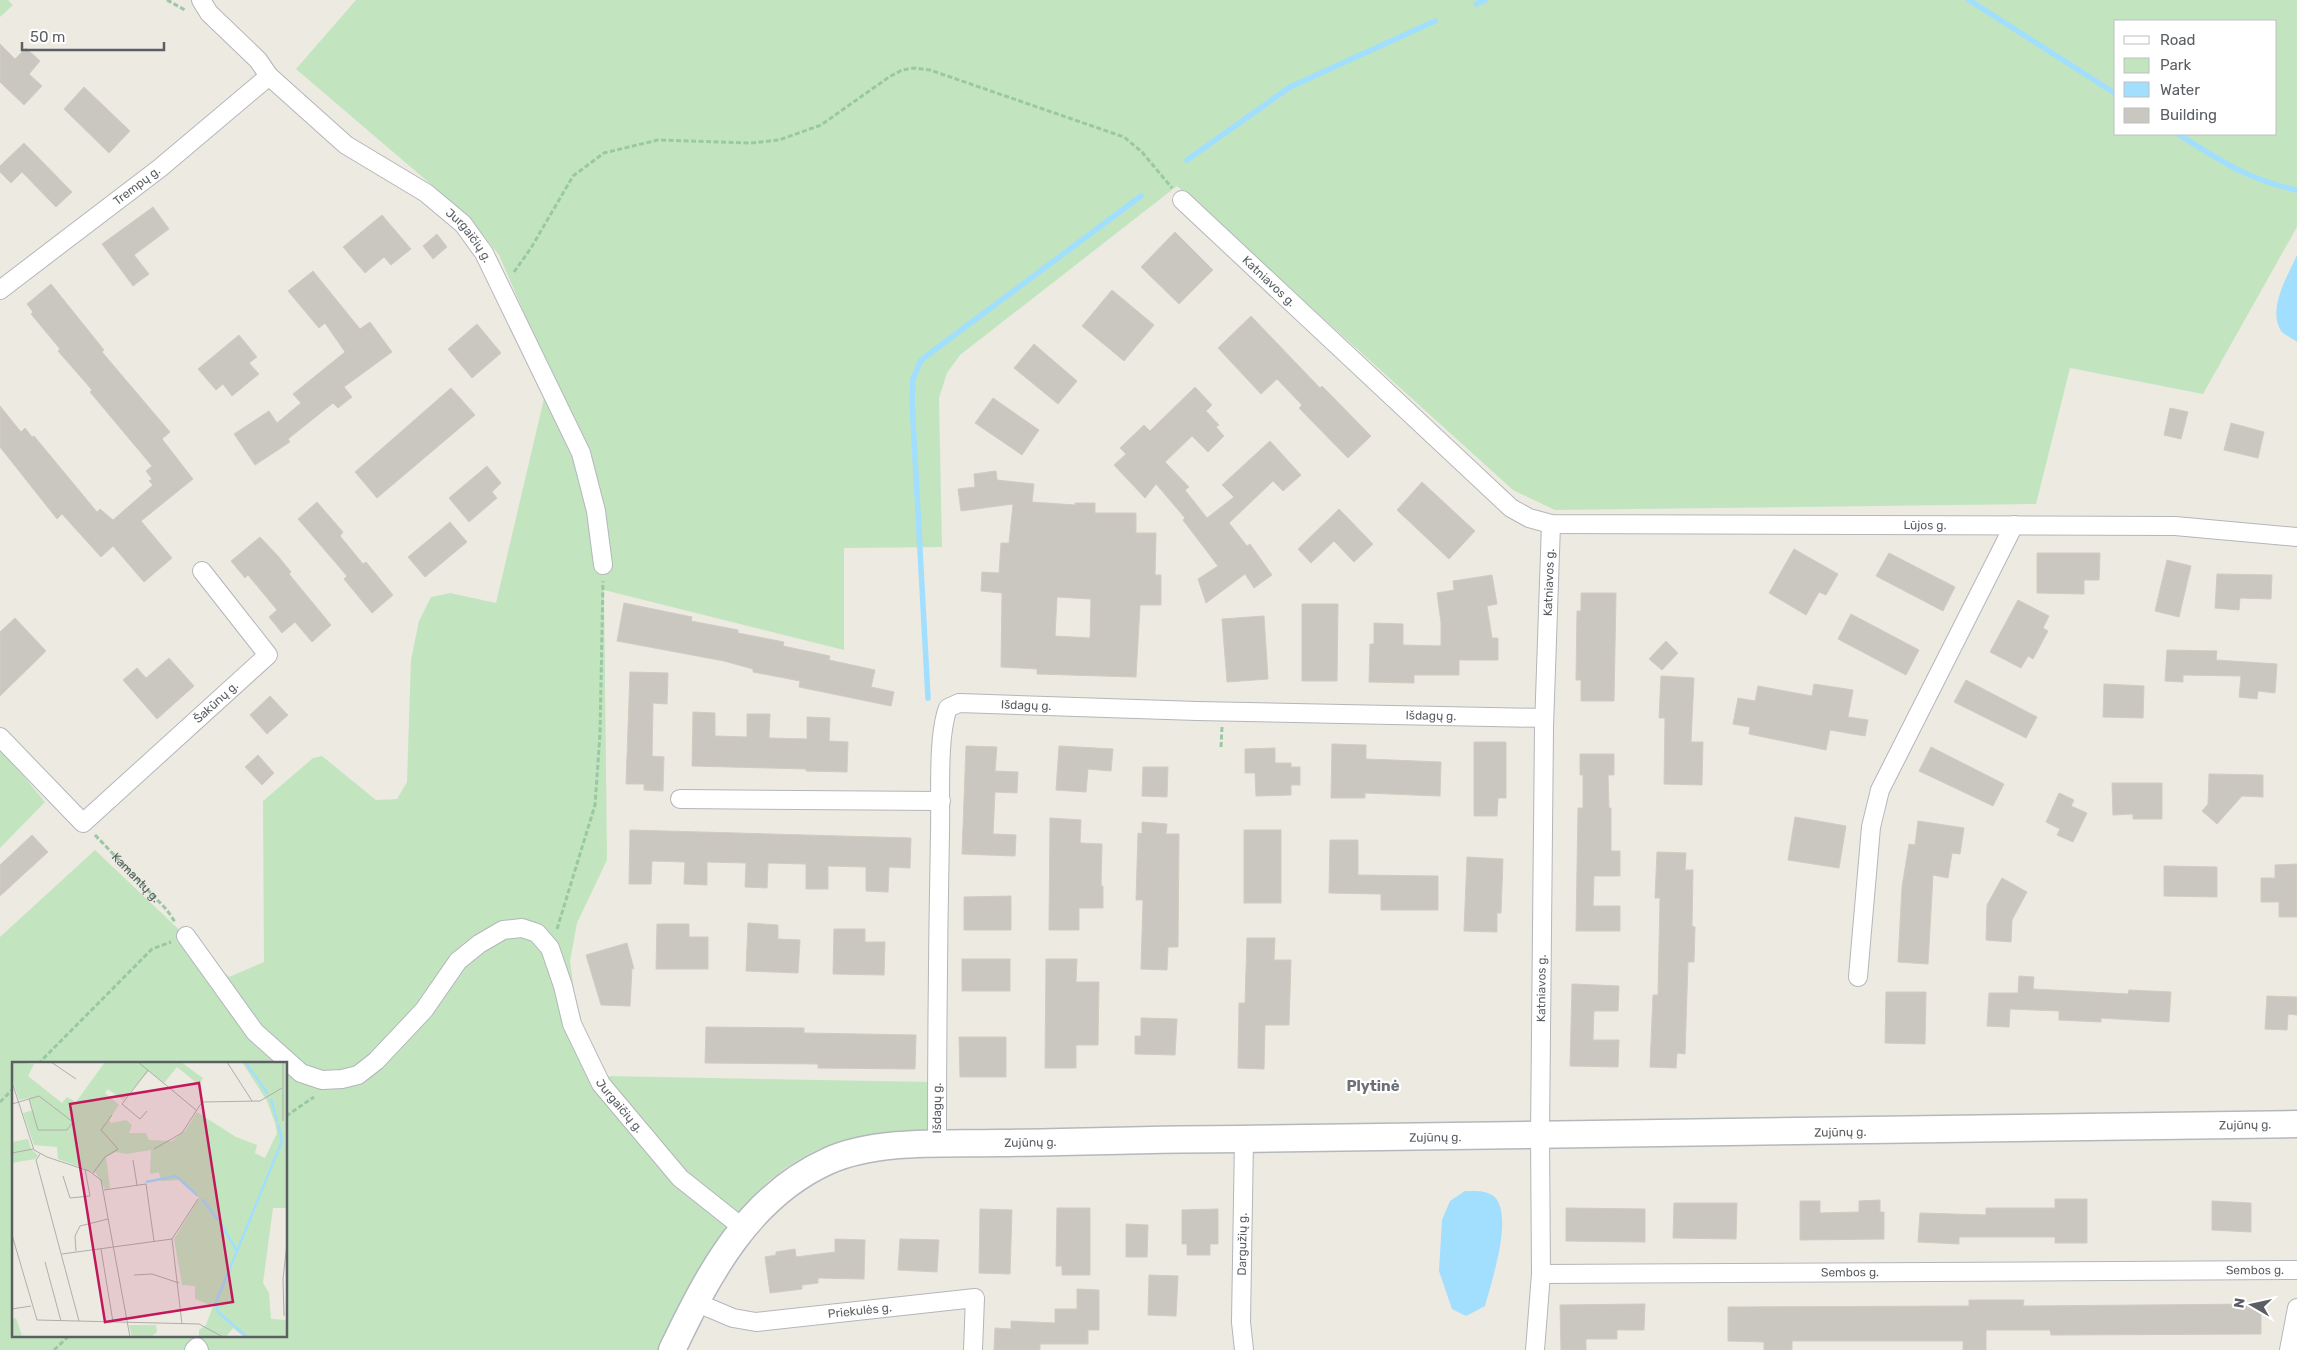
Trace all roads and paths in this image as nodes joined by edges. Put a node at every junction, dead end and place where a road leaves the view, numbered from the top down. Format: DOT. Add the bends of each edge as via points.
graph roads {
  1 [pos="201,0"];
  2 [pos="269,76"];
  3 [pos="1182,200"];
  4 [pos="502,289"];
  5 [pos="0,290"];
  6 [pos="1551,524"];
  7 [pos="2014,525"];
  8 [pos="2297,537"];
  9 [pos="603,565"];
  10 [pos="202,571"];
  11 [pos="1544,718"];
  12 [pos="0,737"];
  13 [pos="680,800"];
  14 [pos="941,801"];
  15 [pos="84,822"];
  16 [pos="186,936"];
  17 [pos="550,948"];
  18 [pos="1858,976"];
  19 [pos="40,1062"];
  20 [pos="12,1090"];
  21 [pos="0,1102"];
  22 [pos="2297,1124"];
  23 [pos="1540,1135"];
  24 [pos="1244,1139"];
  25 [pos="937,1144"];
  26 [pos="742,1228"];
  27 [pos="2297,1270"];
  28 [pos="1541,1274"];
  29 [pos="695,1302"];
  30 [pos="2297,1308"];
  31 [pos="67,1338"];
  32 [pos="54,1350"];
  33 [pos="194,1350"];
  34 [pos="199,1350"];
  35 [pos="672,1350"];
  36 [pos="973,1350"];
  37 [pos="1244,1350"];
  38 [pos="1535,1350"];
  39 [pos="2289,1350"];
  1 -- 2 [label="street, Jurgaičių g." via="209,13 258,60"];
  2 -- 4 [label="street, Jurgaičių g." via="346,145 426,193 463,224 484,252"];
  2 -- 5 [label="street, Trempų g." via="203,134"];
  3 -- 4 [label="path" via="1142,152 1124,137 930,70 915,68 902,70 890,77 821,125 779,140 751,143 658,140 604,154 573,176 531,248"];
  3 -- 6 [label="street, Katniavos g." via="1511,508 1529,518"];
  4 -- 9 [label="street, Jurgaičių g." via="581,454 596,511"];
  6 -- 7 [label="street, Lūjos g."];
  6 -- 11 [label="street, Katniavos g."];
  7 -- 8 [label="street, Lūjos g." via="2176,526"];
  7 -- 18 [label="street" via="1880,790 1871,827"];
  9 -- 17 [label="path" via="600,734 595,805"];
  10 -- 15 [label="street, Šakūnų g." via="268,655"];
  11 -- 14 [label="street, Išdagų g." via="1197,712 959,703 948,708 943,721"];
  11 -- 23 [label="street, Katniavos g."];
  12 -- 15 [label="street"];
  13 -- 14 [label="street"];
  14 -- 25 [label="street, Išdagų g." via="936,1011"];
  15 -- 16 [label="path, Kamantų g." via="167,910"];
  16 -- 17 [label="street" via="255,1032 301,1073 322,1080 358,1075 376,1061 424,1010 458,961 503,930 522,928 537,933"];
  16 -- 19 [label="path" via="152,949"];
  17 -- 26 [label="street, Jurgaičių g." via="572,1024 601,1084 680,1178"];
  20 -- 21 [label="path"];
  22 -- 23 [label="main road, Zujūnų g."];
  23 -- 24 [label="main road, Zujūnų g."];
  23 -- 28 [label="street"];
  24 -- 25 [label="main road, Zujūnų g."];
  24 -- 37 [label="street, Dargužių g." via="1241,1322"];
  25 -- 26 [label="main road, Zujūnų g." via="866,1150 831,1159 797,1177"];
  26 -- 29 [label="main road, Zujūnų g." via="718,1261"];
  27 -- 28 [label="street, Sembos g."];
  28 -- 38 [label="street"];
  29 -- 35 [label="main road, Zujūnų g."];
  29 -- 36 [label="street, Priekulės g." via="733,1318 756,1322 975,1298"];
  30 -- 39 [label="street"];
  31 -- 32 [label="path"];
  33 -- 34 [label="street"];
}
